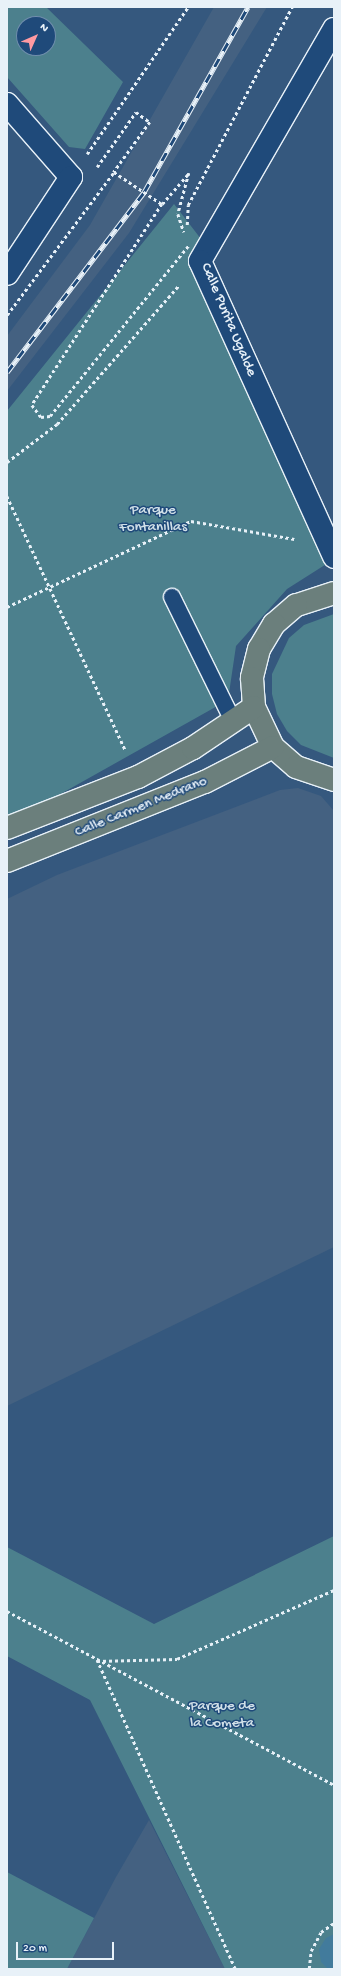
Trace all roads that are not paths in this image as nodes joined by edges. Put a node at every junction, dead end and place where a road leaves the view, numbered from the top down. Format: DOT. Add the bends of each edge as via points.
graph roads {
  1 [pos="334,29"];
  2 [pos="7,104"];
  3 [pos="7,274"];
  4 [pos="331,551"];
  5 [pos="334,592"];
  6 [pos="172,597"];
  7 [pos="254,707"];
  8 [pos="233,721"];
  9 [pos="273,746"];
  10 [pos="334,780"];
  11 [pos="7,828"];
  12 [pos="7,861"];
  1 -- 4 [label="street, Calle Purita Ugalde" via="195,253"];
  2 -- 3 [label="street" via="71,177"];
  5 -- 7 [label="main road" via="296,605 274,624 259,649 252,678"];
  6 -- 8 [label="lane"];
  7 -- 8 [label="main road, Calle Carmen Medrano"];
  7 -- 9 [label="main road"];
  8 -- 11 [label="main road, Calle Carmen Medrano" via="193,748 138,777"];
  9 -- 10 [label="main road" via="296,767"];
  9 -- 12 [label="main road, Calle Carmen Medrano" via="205,782"];
}
